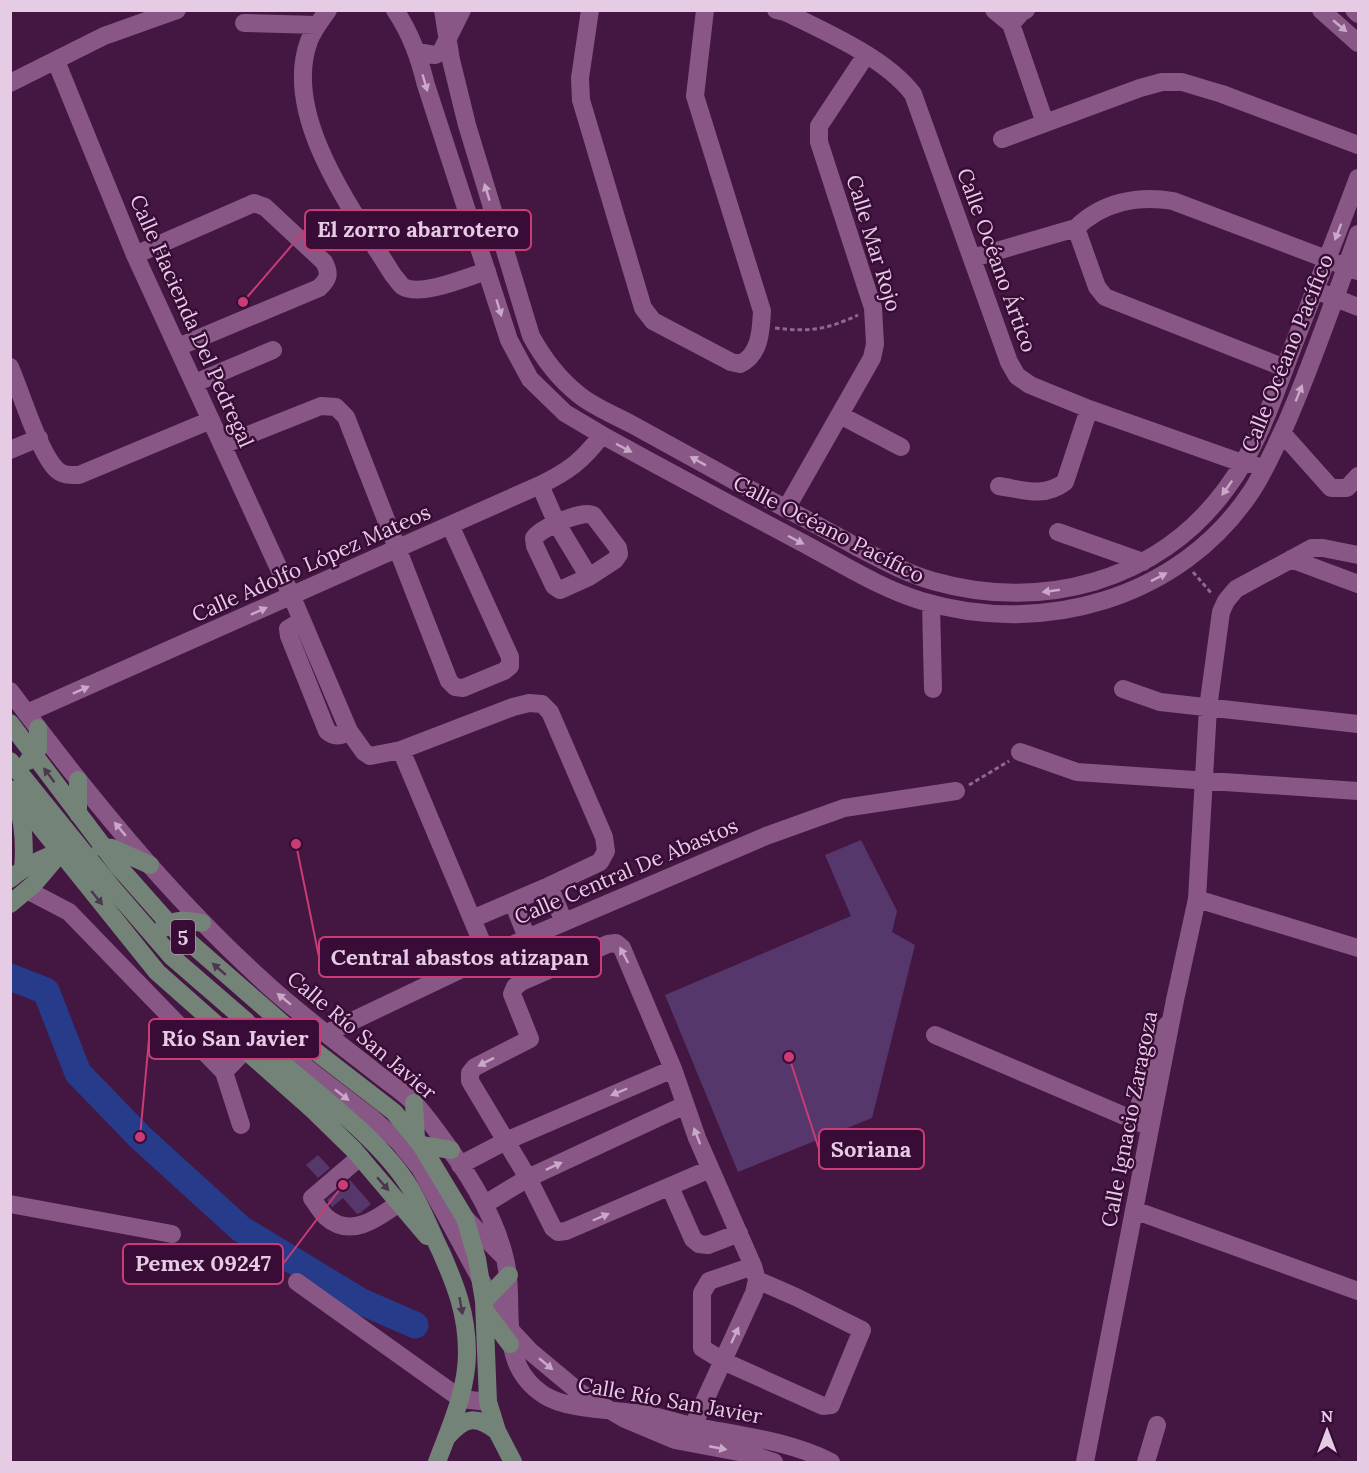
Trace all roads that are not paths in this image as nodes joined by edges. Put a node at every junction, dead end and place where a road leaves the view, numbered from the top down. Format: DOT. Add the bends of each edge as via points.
graph roads {
  1 [pos="177,10"];
  2 [pos="395,10"];
  3 [pos="443,10"];
  4 [pos="462,10"];
  5 [pos="590,10"];
  6 [pos="705,10"];
  7 [pos="994,10"];
  8 [pos="1026,10"];
  9 [pos="1321,10"];
  10 [pos="1354,10"];
  11 [pos="782,11"];
  12 [pos="1359,14"];
  13 [pos="323,17"];
  14 [pos="244,23"];
  15 [pos="1011,24"];
  16 [pos="447,42"];
  17 [pos="1359,43"];
  18 [pos="417,52"];
  19 [pos="866,55"];
  20 [pos="56,61"];
  21 [pos="10,82"];
  22 [pos="1045,123"];
  23 [pos="1002,139"];
  24 [pos="1359,145"];
  25 [pos="1359,178"];
  26 [pos="1076,228"];
  27 [pos="1359,234"];
  28 [pos="135,255"];
  29 [pos="973,258"];
  30 [pos="1328,259"];
  31 [pos="1353,268"];
  32 [pos="487,271"];
  33 [pos="1315,290"];
  34 [pos="1335,297"];
  35 [pos="1359,307"];
  36 [pos="178,347"];
  37 [pos="273,350"];
  38 [pos="10,367"];
  39 [pos="1285,368"];
  40 [pos="195,383"];
  41 [pos="1089,409"];
  42 [pos="840,415"];
  43 [pos="211,420"];
  44 [pos="1282,433"];
  45 [pos="602,435"];
  46 [pos="39,438"];
  47 [pos="223,445"];
  48 [pos="901,447"];
  49 [pos="10,450"];
  50 [pos="1242,463"];
  51 [pos="1267,466"];
  52 [pos="1359,476"];
  53 [pos="540,486"];
  54 [pos="999,486"];
  55 [pos="786,509"];
  56 [pos="557,524"];
  57 [pos="450,525"];
  58 [pos="1058,532"];
  59 [pos="396,549"];
  60 [pos="1359,555"];
  61 [pos="1291,559"];
  62 [pos="1143,562"];
  63 [pos="589,577"];
  64 [pos="1359,584"];
  65 [pos="292,597"];
  66 [pos="932,604"];
  67 [pos="933,689"];
  68 [pos="1123,689"];
  69 [pos="10,691"];
  70 [pos="1208,708"];
  71 [pos="33,721"];
  72 [pos="10,723"];
  73 [pos="1359,724"];
  74 [pos="401,750"];
  75 [pos="1020,752"];
  76 [pos="10,761"];
  77 [pos="10,769"];
  78 [pos="78,780"];
  79 [pos="1203,782"];
  80 [pos="956,791"];
  81 [pos="1359,791"];
  82 [pos="13,792"];
  83 [pos="61,852"];
  84 [pos="150,865"];
  85 [pos="17,874"];
  86 [pos="549,886"];
  87 [pos="27,890"];
  88 [pos="1197,899"];
  89 [pos="513,902"];
  90 [pos="10,904"];
  91 [pos="472,919"];
  92 [pos="564,922"];
  93 [pos="202,923"];
  94 [pos="527,938"];
  95 [pos="1359,948"];
  96 [pos="145,956"];
  97 [pos="488,957"];
  98 [pos="157,972"];
  99 [pos="127,973"];
  100 [pos="246,1021"];
  101 [pos="327,1033"];
  102 [pos="935,1035"];
  103 [pos="245,1050"];
  104 [pos="673,1069"];
  105 [pos="224,1072"];
  106 [pos="414,1103"];
  107 [pos="685,1105"];
  108 [pos="1143,1124"];
  109 [pos="242,1125"];
  110 [pos="506,1141"];
  111 [pos="418,1142"];
  112 [pos="360,1157"];
  113 [pos="456,1158"];
  114 [pos="710,1169"];
  115 [pos="528,1178"];
  116 [pos="670,1187"];
  117 [pos="399,1203"];
  118 [pos="485,1203"];
  119 [pos="10,1204"];
  120 [pos="1134,1210"];
  121 [pos="465,1218"];
  122 [pos="739,1233"];
  123 [pos="172,1234"];
  124 [pos="440,1251"];
  125 [pos="507,1267"];
  126 [pos="754,1273"];
  127 [pos="297,1282"];
  128 [pos="1359,1291"];
  129 [pos="484,1306"];
  130 [pos="510,1344"];
  131 [pos="723,1361"];
  132 [pos="461,1399"];
  133 [pos="488,1402"];
  134 [pos="1156,1425"];
  135 [pos="693,1426"];
  136 [pos="497,1431"];
  137 [pos="446,1439"];
  138 [pos="437,1462"];
  139 [pos="513,1462"];
  140 [pos="774,1462"];
  141 [pos="831,1462"];
  142 [pos="1085,1462"];
  143 [pos="1146,1462"];
  1 -- 20 [label="street" via="104,36"];
  2 -- 18 [label="street, Calle Océano Pacífico"];
  3 -- 16 [label="street, Calle Océano Pacífico"];
  4 -- 16 [label="street"];
  5 -- 6 [label="street" via="580,78 581,100 643,308 653,321 740,364 748,360 761,335 762,311 695,96"];
  7 -- 15 [label="street"];
  8 -- 15 [label="street"];
  9 -- 17 [label="street, one-way"];
  10 -- 12 [label="street"];
  11 -- 19 [label="street, Calle Océano Ártico"];
  13 -- 14 [label="street"];
  13 -- 32 [label="street" via="309,41 304,63 305,100 312,132 323,159 393,275 414,290"];
  15 -- 22 [label="street"];
  16 -- 18 [label="street" via="435,55"];
  55 -- 16 [label="street, Calle Océano Pacífico, one-way" via="579,395 545,361 531,336 466,125"];
  18 -- 32 [label="street, Calle Océano Pacífico, one-way"];
  19 -- 29 [label="street, Calle Océano Ártico" via="903,81 913,94"];
  19 -- 42 [label="street, Calle Mar Rojo" via="819,126 819,142 873,308 872,358"];
  20 -- 21 [label="street"];
  20 -- 28 [label="street, Calle Hacienda Del Pedregal"];
  22 -- 23 [label="street"];
  22 -- 24 [label="street" via="1140,88 1182,82"];
  25 -- 30 [label="street, Calle Océano Pacífico, one-way"];
  26 -- 29 [label="street"];
  26 -- 30 [label="street" via="1102,208 1138,198 1155,198 1173,201"];
  26 -- 39 [label="street" via="1097,287 1105,297"];
  27 -- 31 [label="street, Calle Océano Pacífico"];
  28 -- 36 [label="street, Calle Hacienda Del Pedregal"];
  28 -- 36 [label="street" via="254,203 265,207 329,271 327,281 319,288"];
  29 -- 41 [label="street, Calle Océano Ártico" via="1017,376"];
  30 -- 31 [label="street"];
  30 -- 33 [label="street, Calle Océano Pacífico"];
  31 -- 34 [label="street, Calle Océano Pacífico"];
  32 -- 45 [label="street, Calle Océano Pacífico, one-way" via="509,340 530,379 565,412"];
  33 -- 34 [label="street"];
  33 -- 39 [label="street, Calle Océano Pacífico"];
  34 -- 35 [label="street"];
  44 -- 34 [label="street, Calle Océano Pacífico, one-way"];
  36 -- 40 [label="street, Calle Hacienda Del Pedregal"];
  37 -- 40 [label="street"];
  38 -- 46 [label="street"];
  39 -- 50 [label="street, Calle Océano Pacífico"];
  40 -- 43 [label="street, Calle Hacienda Del Pedregal"];
  41 -- 50 [label="street, Calle Océano Ártico"];
  41 -- 54 [label="street" via="1065,482 1042,493"];
  42 -- 48 [label="street"];
  42 -- 55 [label="street, Calle Mar Rojo"];
  43 -- 46 [label="street" via="80,475 58,471"];
  43 -- 47 [label="street, Calle Hacienda Del Pedregal"];
  44 -- 51 [label="street, Calle Océano Pacífico"];
  44 -- 52 [label="street" via="1331,488 1347,488"];
  45 -- 53 [label="street, Calle Adolfo López Mateos" via="567,472"];
  45 -- 66 [label="street, Calle Océano Pacífico, one-way" via="859,573"];
  46 -- 49 [label="street"];
  47 -- 59 [label="street" via="321,406 336,407 346,417"];
  47 -- 65 [label="street, Calle Hacienda Del Pedregal"];
  50 -- 51 [label="street, Calle Océano Ártico"];
  50 -- 62 [label="street, Calle Océano Pacífico, one-way" via="1227,489 1194,524"];
  66 -- 51 [label="street, Calle Océano Pacífico, one-way" via="984,614 1026,615 1106,601 1173,570 1205,546 1230,522"];
  53 -- 56 [label="street"];
  53 -- 57 [label="street, Calle Adolfo López Mateos"];
  62 -- 55 [label="street, Calle Océano Pacífico, one-way" via="1108,578 1034,594 962,588 900,569"];
  56 -- 63 [label="street"];
  56 -- 63 [label="street" via="534,538 534,546 554,586 567,589"];
  56 -- 63 [label="street" via="588,513 618,548 615,560"];
  57 -- 59 [label="street, Calle Adolfo López Mateos"];
  57 -- 59 [label="street" via="510,657 510,666 504,671 463,688 454,687"];
  58 -- 62 [label="street"];
  59 -- 65 [label="street, Calle Adolfo López Mateos"];
  60 -- 61 [label="street, Calle Ignacio Zaragoza" via="1312,548"];
  61 -- 64 [label="street"];
  61 -- 70 [label="street, Calle Ignacio Zaragoza" via="1236,590 1226,601 1221,612"];
  71 -- 65 [label="street, Calle Adolfo López Mateos, one-way"];
  65 -- 74 [label="street, Calle Hacienda Del Pedregal" via="349,731 370,756"];
  66 -- 67 [label="street"];
  68 -- 70 [label="street" via="1160,702"];
  69 -- 71 [label="street, Calle Río San Javier"];
  70 -- 73 [label="street"];
  70 -- 79 [label="street, Calle Ignacio Zaragoza"];
  71 -- 77 [label="main road" via="38,749 24,765"];
  71 -- 78 [label="street, Calle Río San Javier"];
  111 -- 72 [label="main road, 5, one-way" via="394,1112 306,1044 172,927 118,866"];
  74 -- 86 [label="street" via="513,707 542,704 550,712 600,826 606,851 600,862"];
  74 -- 91 [label="street"];
  75 -- 79 [label="street" via="1077,772"];
  76 -- 100 [label="main road, 5" via="172,957"];
  78 -- 83 [label="main road" via="78,817"];
  84 -- 78 [label="street, Calle Río San Javier, one-way"];
  79 -- 81 [label="street"];
  79 -- 88 [label="street, Calle Ignacio Zaragoza"];
  80 -- 92 [label="street, Calle Central De Abastos" via="843,808 766,836"];
  82 -- 83 [label="main road"];
  82 -- 85 [label="main road" via="25,848"];
  83 -- 84 [label="main road" via="112,848"];
  83 -- 85 [label="main road"];
  83 -- 87 [label="main road"];
  83 -- 96 [label="main road, one-way"];
  84 -- 93 [label="street, Calle Río San Javier"];
  86 -- 89 [label="street"];
  86 -- 92 [label="street"];
  87 -- 90 [label="main road"];
  87 -- 99 [label="street" via="69,912"];
  88 -- 95 [label="street"];
  88 -- 108 [label="street, Calle Ignacio Zaragoza" via="1171,1021"];
  89 -- 91 [label="street"];
  89 -- 94 [label="street"];
  91 -- 97 [label="street"];
  92 -- 94 [label="street, Calle Central De Abastos"];
  93 -- 98 [label="main road" via="172,921 161,929 155,942"];
  101 -- 93 [label="street, Calle Río San Javier, one-way" via="262,981"];
  94 -- 97 [label="street, Calle Central De Abastos"];
  96 -- 98 [label="main road"];
  96 -- 99 [label="street"];
  97 -- 101 [label="street, Calle Central De Abastos"];
  98 -- 103 [label="main road"];
  99 -- 105 [label="street"];
  100 -- 124 [label="main road" via="274,1056 381,1152 408,1185"];
  100 -- 140 [label="street, Calle Río San Javier, one-way" via="399,1142 420,1168 505,1324 531,1352 579,1392 625,1419 675,1440"];
  101 -- 106 [label="street, Calle Río San Javier"];
  102 -- 108 [label="street"];
  103 -- 105 [label="street"];
  103 -- 112 [label="main road" via="314,1110"];
  104 -- 107 [label="street"];
  104 -- 110 [label="street, one-way"];
  104 -- 110 [label="street, one-way" via="621,948 616,943 608,944 514,987 512,994 530,1039 470,1072 470,1081"];
  105 -- 109 [label="street"];
  106 -- 111 [label="main road"];
  106 -- 113 [label="street, Calle Río San Javier"];
  114 -- 107 [label="street, one-way"];
  115 -- 107 [label="street, one-way"];
  108 -- 120 [label="street, Calle Ignacio Zaragoza"];
  110 -- 113 [label="street"];
  110 -- 115 [label="street"];
  111 -- 113 [label="main road"];
  111 -- 121 [label="main road, 5"];
  112 -- 117 [label="main road, one-way"];
  112 -- 117 [label="street" via="312,1198 326,1217 348,1227 363,1225"];
  113 -- 118 [label="street, Calle Río San Javier"];
  114 -- 116 [label="street"];
  114 -- 122 [label="street"];
  115 -- 116 [label="street, one-way" via="558,1232"];
  115 -- 118 [label="street"];
  116 -- 122 [label="street" via="693,1239 699,1244 708,1245"];
  117 -- 124 [label="main road"];
  118 -- 125 [label="street, Calle Río San Javier"];
  119 -- 123 [label="street"];
  120 -- 128 [label="street"];
  120 -- 142 [label="street, Calle Ignacio Zaragoza"];
  121 -- 125 [label="street"];
  121 -- 129 [label="main road, 5" via="477,1259"];
  122 -- 126 [label="street"];
  124 -- 132 [label="main road, one-way" via="461,1302 467,1353"];
  125 -- 129 [label="main road"];
  125 -- 130 [label="street, Calle Río San Javier"];
  131 -- 126 [label="street, one-way" via="754,1293"];
  126 -- 131 [label="street" via="710,1281 702,1293 700,1345"];
  126 -- 131 [label="street" via="862,1330 831,1405 823,1406"];
  127 -- 132 [label="street"];
  129 -- 130 [label="main road"];
  129 -- 133 [label="main road, 5"];
  130 -- 135 [label="street, Calle Río San Javier" via="527,1380 544,1396 565,1404 648,1414"];
  131 -- 135 [label="street"];
  132 -- 133 [label="street"];
  132 -- 137 [label="main road"];
  133 -- 136 [label="main road, 5"];
  134 -- 143 [label="street"];
  135 -- 141 [label="street, Calle Río San Javier" via="781,1443"];
  136 -- 137 [label="main road" via="477,1419 469,1420 459,1424"];
  136 -- 139 [label="main road"];
  137 -- 138 [label="main road"];
}
